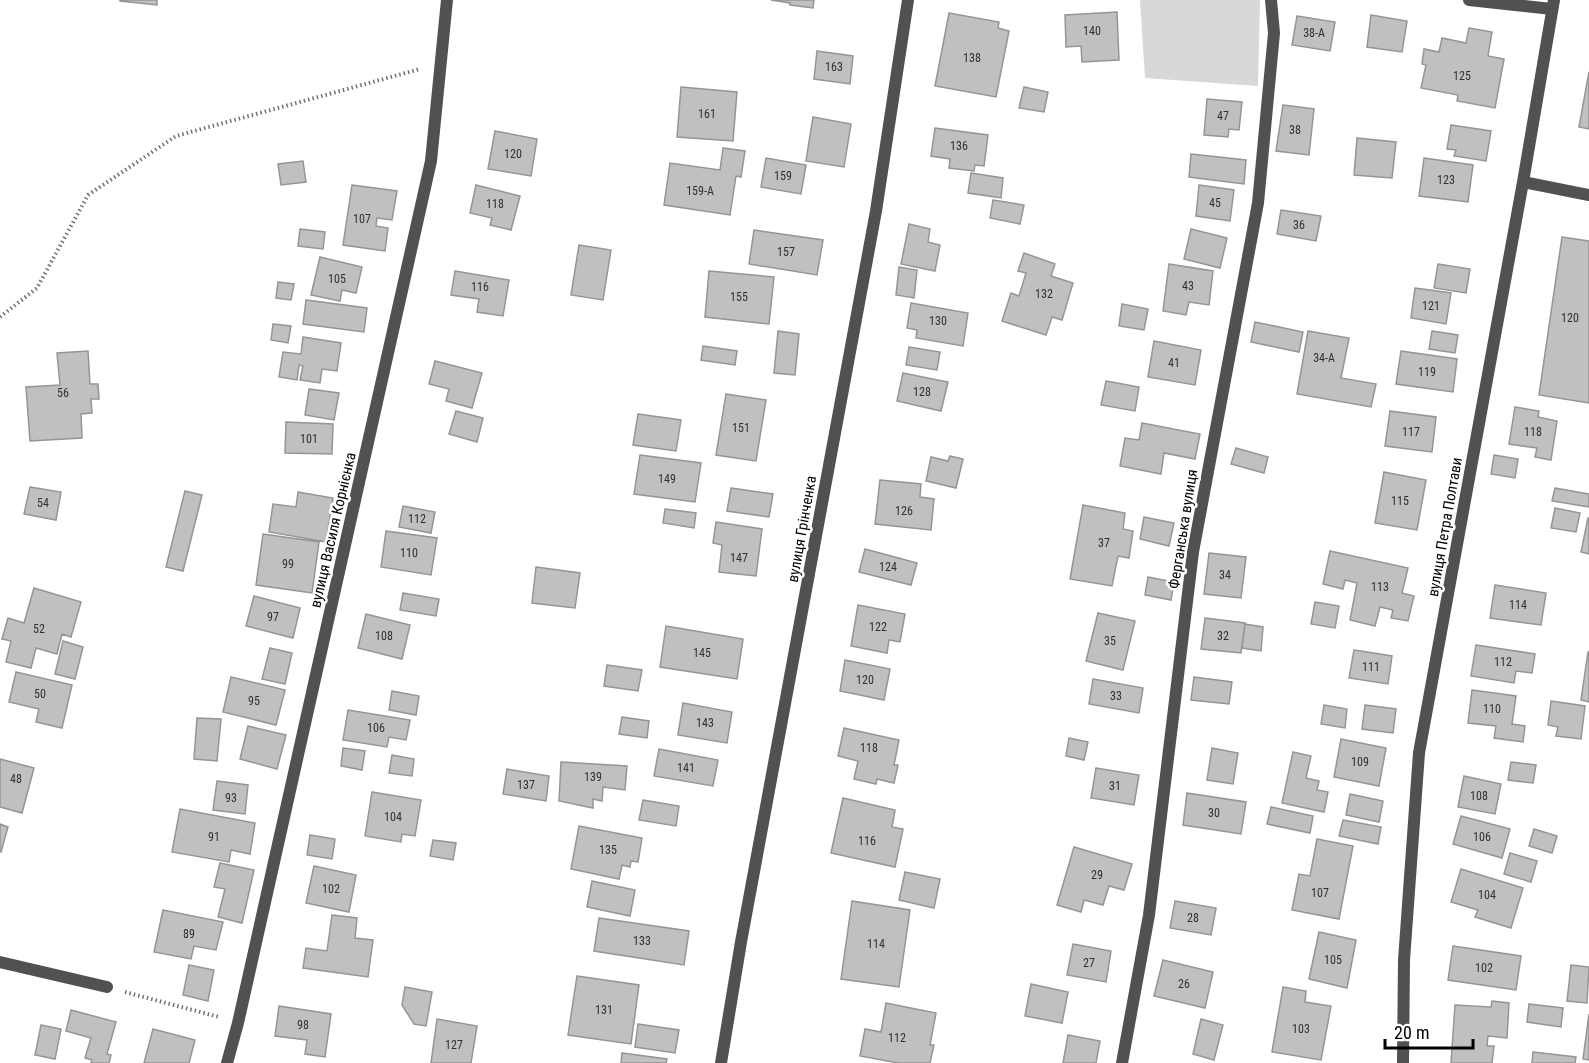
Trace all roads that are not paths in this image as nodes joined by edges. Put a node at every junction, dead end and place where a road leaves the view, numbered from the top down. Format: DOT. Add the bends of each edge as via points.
graph roads {
  1 [pos="447,0"];
  2 [pos="1271,0"];
  3 [pos="1469,0"];
  4 [pos="911,2"];
  5 [pos="1553,5"];
  6 [pos="1522,182"];
  7 [pos="1589,195"];
  8 [pos="0,962"];
  9 [pos="107,987"];
  10 [pos="227,1063"];
  11 [pos="721,1063"];
  12 [pos="1122,1063"];
  13 [pos="1403,1063"];
  1 -- 10 [label="street, вулиця Василя Корнієнка" via="431,161"];
  2 -- 12 [label="street, Ферганська вулиця" via="1274,33 1258,203 1193,552 1149,915"];
  3 -- 5 [label="street"];
  4 -- 11 [label="street, вулиця Грінченка"];
  5 -- 6 [label="street, вулиця Петра Полтави"];
  6 -- 7 [label="street"];
  6 -- 13 [label="street, вулиця Петра Полтави" via="1419,753 1404,960"];
  8 -- 9 [label="street"];
}
